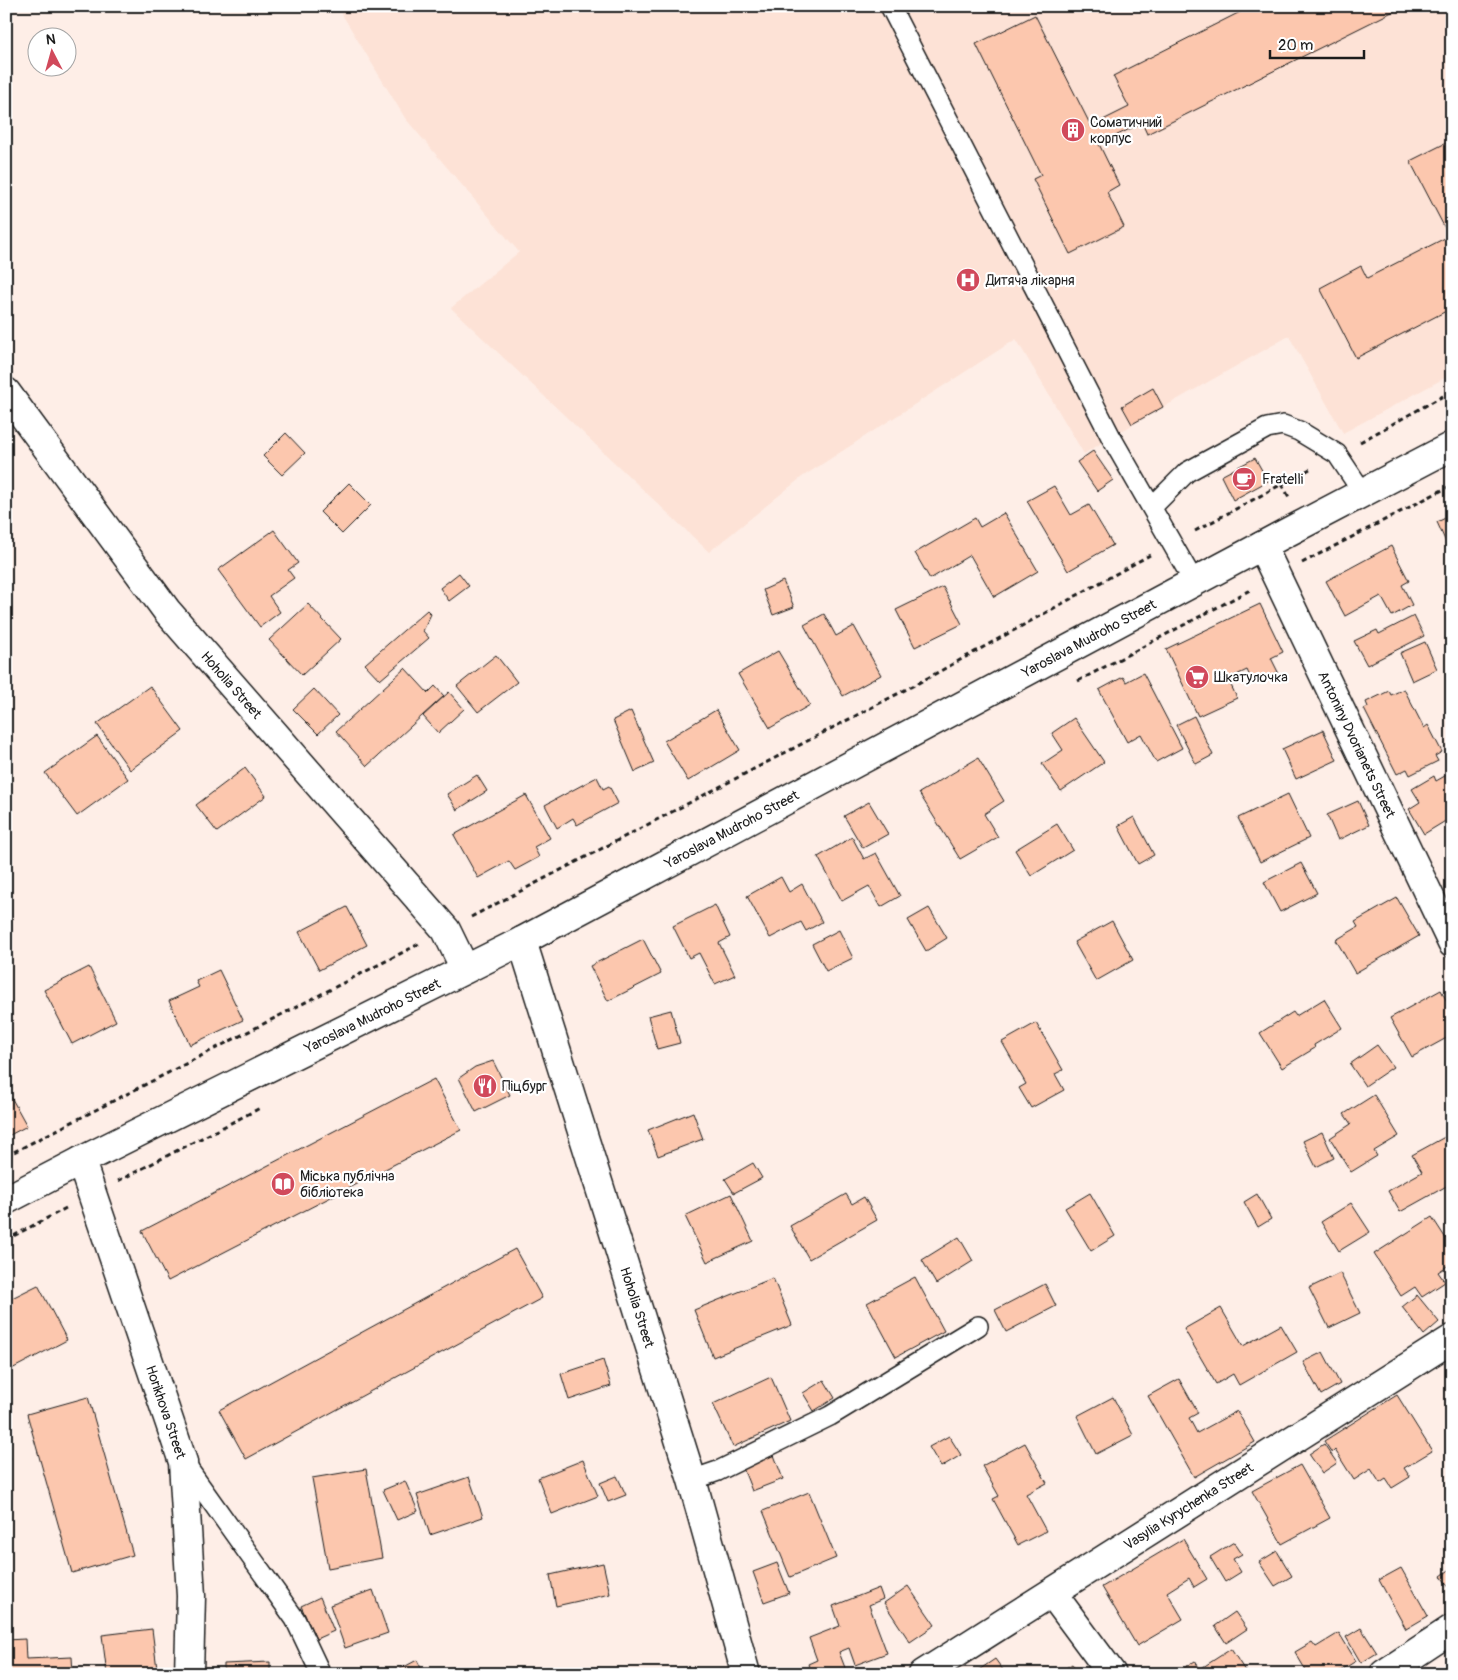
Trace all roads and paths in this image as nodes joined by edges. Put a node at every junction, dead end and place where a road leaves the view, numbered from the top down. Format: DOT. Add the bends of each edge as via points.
graph roads {
  1 [pos="890,6"];
  2 [pos="1452,391"];
  3 [pos="6,392"];
  4 [pos="1452,446"];
  5 [pos="1337,454"];
  6 [pos="1282,484"];
  7 [pos="1362,493"];
  8 [pos="1291,500"];
  9 [pos="1152,507"];
  10 [pos="1172,543"];
  11 [pos="1262,546"];
  12 [pos="1194,582"];
  13 [pos="446,930"];
  14 [pos="522,941"];
  15 [pos="1452,944"];
  16 [pos="465,968"];
  17 [pos="6,1156"];
  18 [pos="82,1160"];
  19 [pos="6,1200"];
  20 [pos="978,1326"];
  21 [pos="1452,1339"];
  22 [pos="6,1457"];
  23 [pos="14,1460"];
  24 [pos="183,1462"];
  25 [pos="692,1480"];
  26 [pos="1052,1593"];
  27 [pos="1452,1629"];
  28 [pos="189,1674"];
  29 [pos="321,1674"];
  30 [pos="746,1674"];
  31 [pos="923,1674"];
  32 [pos="1112,1674"];
  33 [pos="1384,1674"];
  1 -- 9 [label="lane" via="1111,437"];
  2 -- 5 [label="path"];
  3 -- 13 [label="street, Hoholia Street" via="167,611"];
  4 -- 7 [label="street, Yaroslava Mudroho Street"];
  5 -- 6 [label="path"];
  5 -- 7 [label="lane"];
  5 -- 9 [label="lane" via="1299,430 1283,425 1267,428 1187,472"];
  6 -- 8 [label="path"];
  6 -- 10 [label="path"];
  7 -- 11 [label="street, Yaroslava Mudroho Street"];
  9 -- 10 [label="lane"];
  10 -- 12 [label="lane"];
  10 -- 13 [label="path" via="924,680"];
  11 -- 12 [label="street, Yaroslava Mudroho Street"];
  11 -- 15 [label="street, Antoniny Dvorianets Street"];
  12 -- 14 [label="street, Yaroslava Mudroho Street"];
  13 -- 16 [label="street, Hoholia Street"];
  13 -- 17 [label="path"];
  14 -- 16 [label="street, Yaroslava Mudroho Street"];
  14 -- 25 [label="street, Hoholia Street"];
  16 -- 18 [label="street, Yaroslava Mudroho Street"];
  18 -- 19 [label="street, Yaroslava Mudroho Street"];
  18 -- 24 [label="street, Horikhova Street"];
  20 -- 25 [label="lane" via="830,1416 718,1471"];
  21 -- 26 [label="street, Vasylia Kyrychenka Street"];
  22 -- 23 [label="path"];
  24 -- 28 [label="street, Horikhova Street" via="191,1596"];
  24 -- 29 [label="lane" via="295,1619"];
  25 -- 30 [label="street, Hoholia Street"];
  26 -- 31 [label="street, Vasylia Kyrychenka Street"];
  26 -- 32 [label="street"];
  27 -- 33 [label="street"];
}
